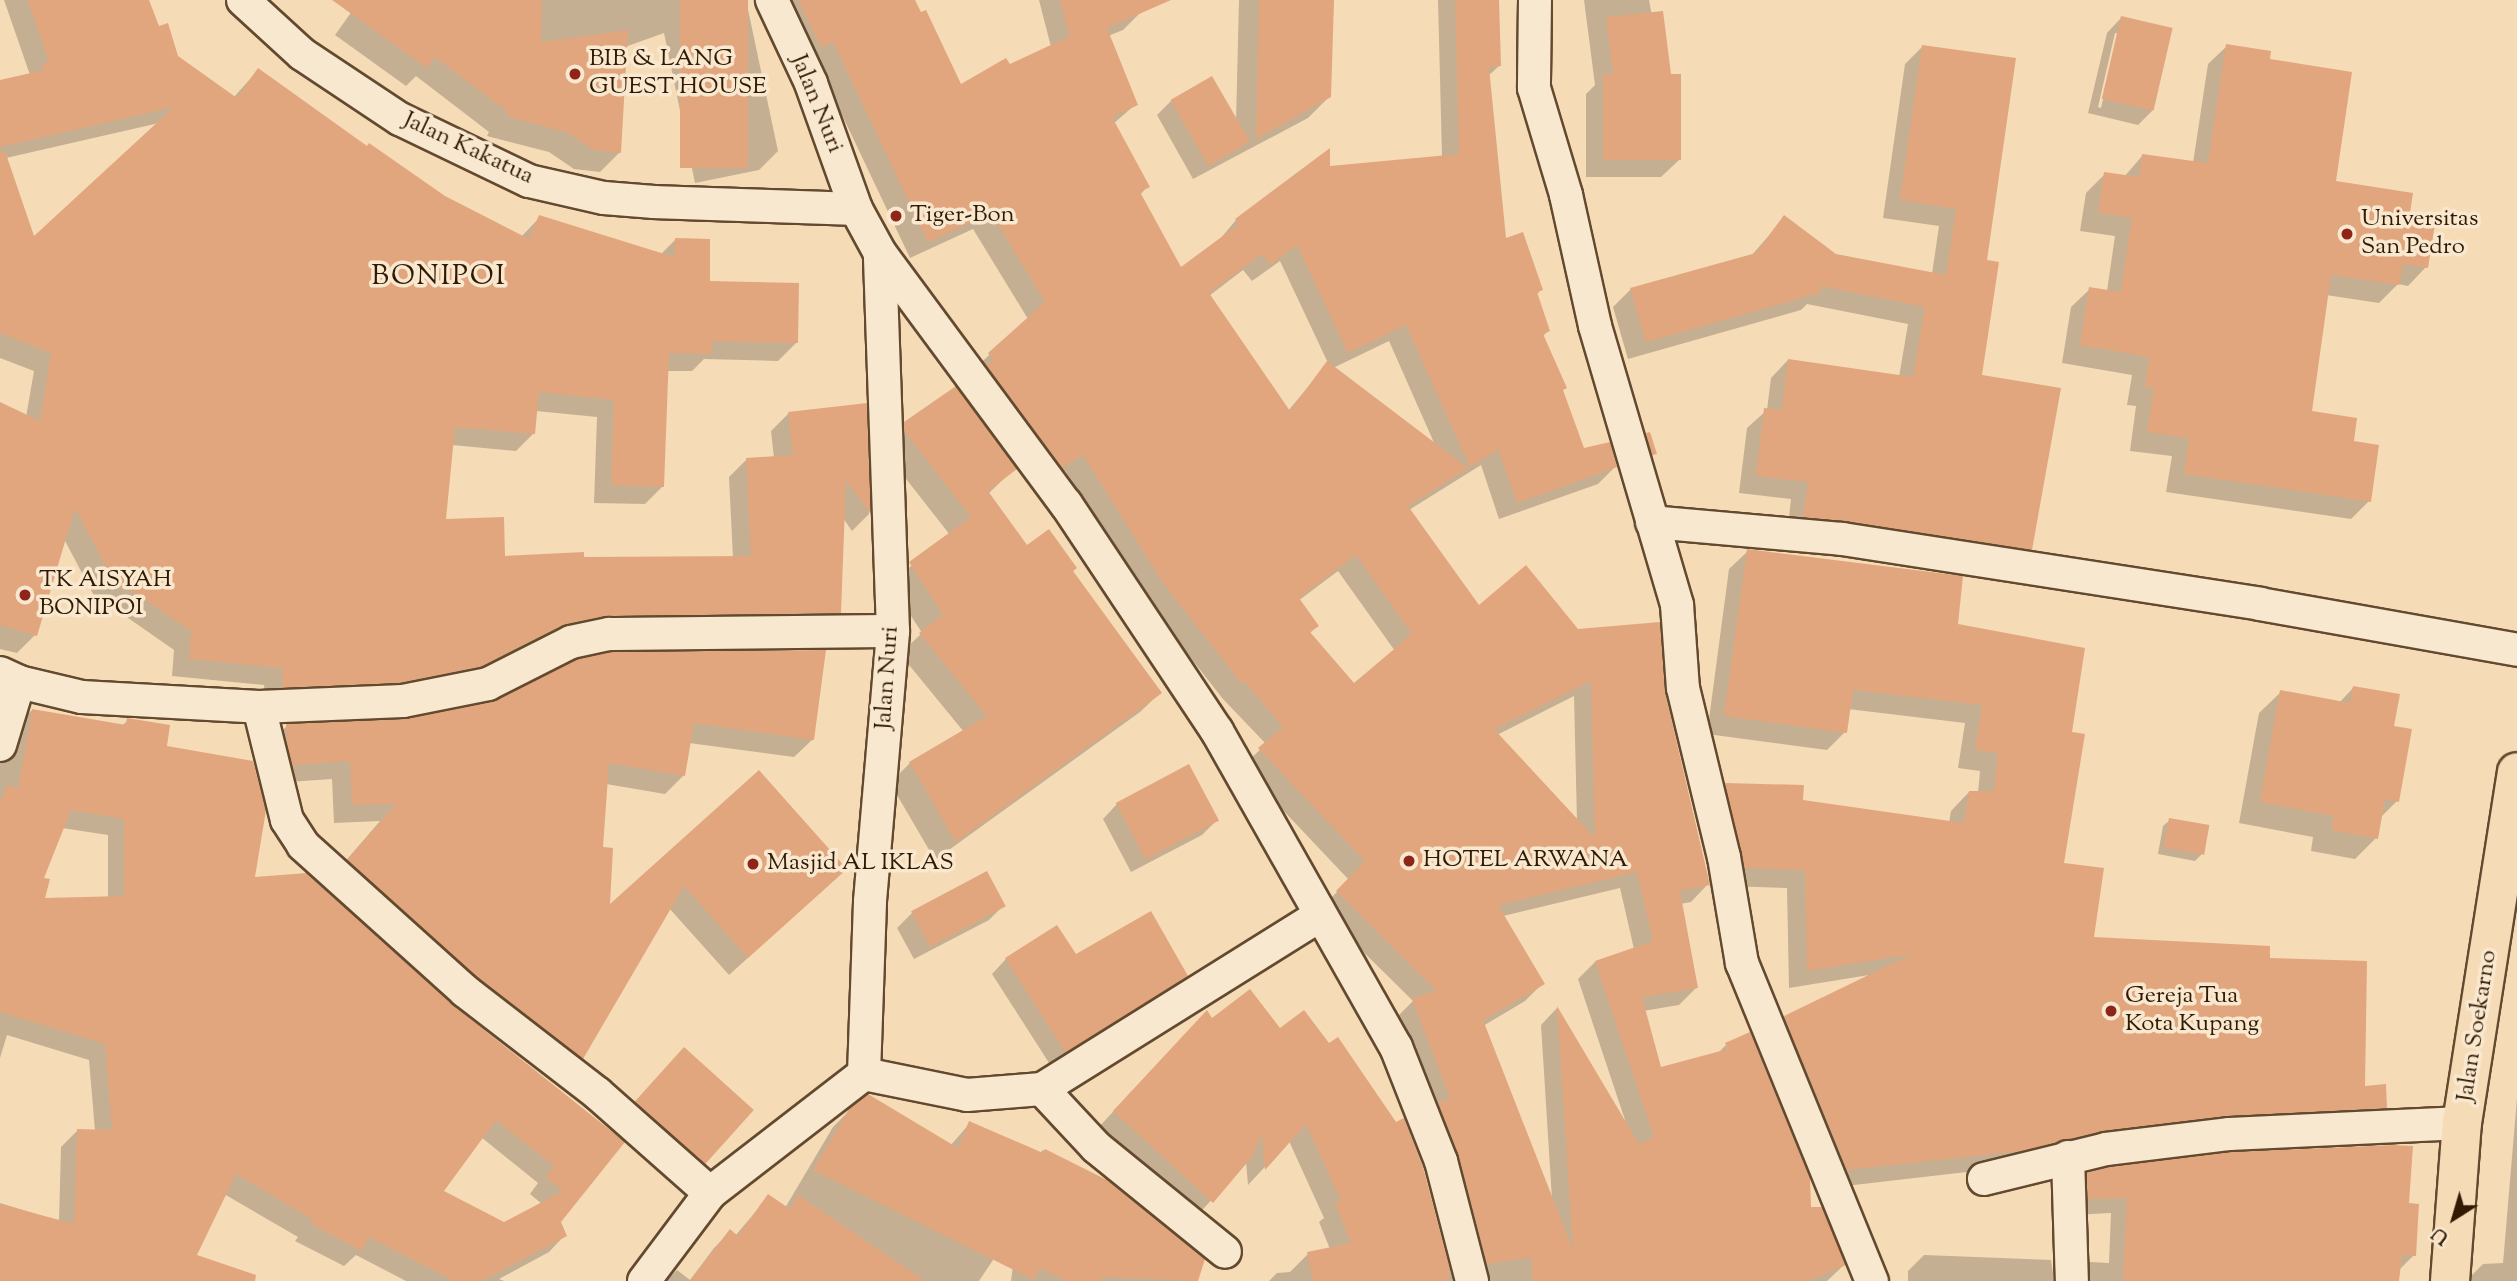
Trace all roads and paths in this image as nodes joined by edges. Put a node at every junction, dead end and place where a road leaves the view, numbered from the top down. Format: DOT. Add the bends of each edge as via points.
graph roads {
  1 [pos="243,0"];
  2 [pos="772,0"];
  3 [pos="1535,0"];
  4 [pos="856,209"];
  5 [pos="880,253"];
  6 [pos="1652,522"];
  7 [pos="893,631"];
  8 [pos="2517,650"];
  9 [pos="9,678"];
  10 [pos="259,707"];
  11 [pos="0,745"];
  12 [pos="2517,772"];
  13 [pos="1319,916"];
  14 [pos="864,1074"];
  15 [pos="1042,1089"];
  16 [pos="2462,1123"];
  17 [pos="2068,1157"];
  18 [pos="1984,1179"];
  19 [pos="710,1193"];
  20 [pos="1225,1252"];
  21 [pos="645,1281"];
  22 [pos="1472,1281"];
  23 [pos="1872,1281"];
  24 [pos="2072,1281"];
  25 [pos="2450,1281"];
  1 -- 4 [label="street, Jalan Kakatua" via="302,54 400,119 529,181 604,198"];
  2 -- 4 [label="street, Jalan Nuri" via="811,83"];
  3 -- 6 [label="street" via="1534,88 1566,194 1595,326"];
  4 -- 5 [label="street, Jalan Nuri"];
  5 -- 7 [label="street, Jalan Nuri"];
  5 -- 13 [label="street" via="1066,504 1210,720"];
  6 -- 8 [label="street" via="1842,539 2260,604"];
  6 -- 23 [label="street" via="1677,605 1683,688 1724,857 1742,963"];
  7 -- 10 [label="street" via="609,634 571,642 488,684 403,701"];
  7 -- 14 [label="street, Jalan Nuri" via="870,901"];
  9 -- 10 [label="street" via="82,696"];
  9 -- 11 [label="street"];
  10 -- 19 [label="street" via="287,820 303,845 465,991 597,1094"];
  12 -- 16 [label="highway, Jalan Soekarno"];
  13 -- 15 [label="street"];
  13 -- 22 [label="street" via="1396,1047 1441,1161"];
  14 -- 15 [label="street" via="967,1095"];
  14 -- 19 [label="street"];
  15 -- 20 [label="street" via="1105,1154"];
  16 -- 17 [label="street" via="2230,1135"];
  16 -- 25 [label="highway, Jalan Soekarno"];
  17 -- 18 [label="street"];
  17 -- 24 [label="street"];
  19 -- 21 [label="street"];
}
